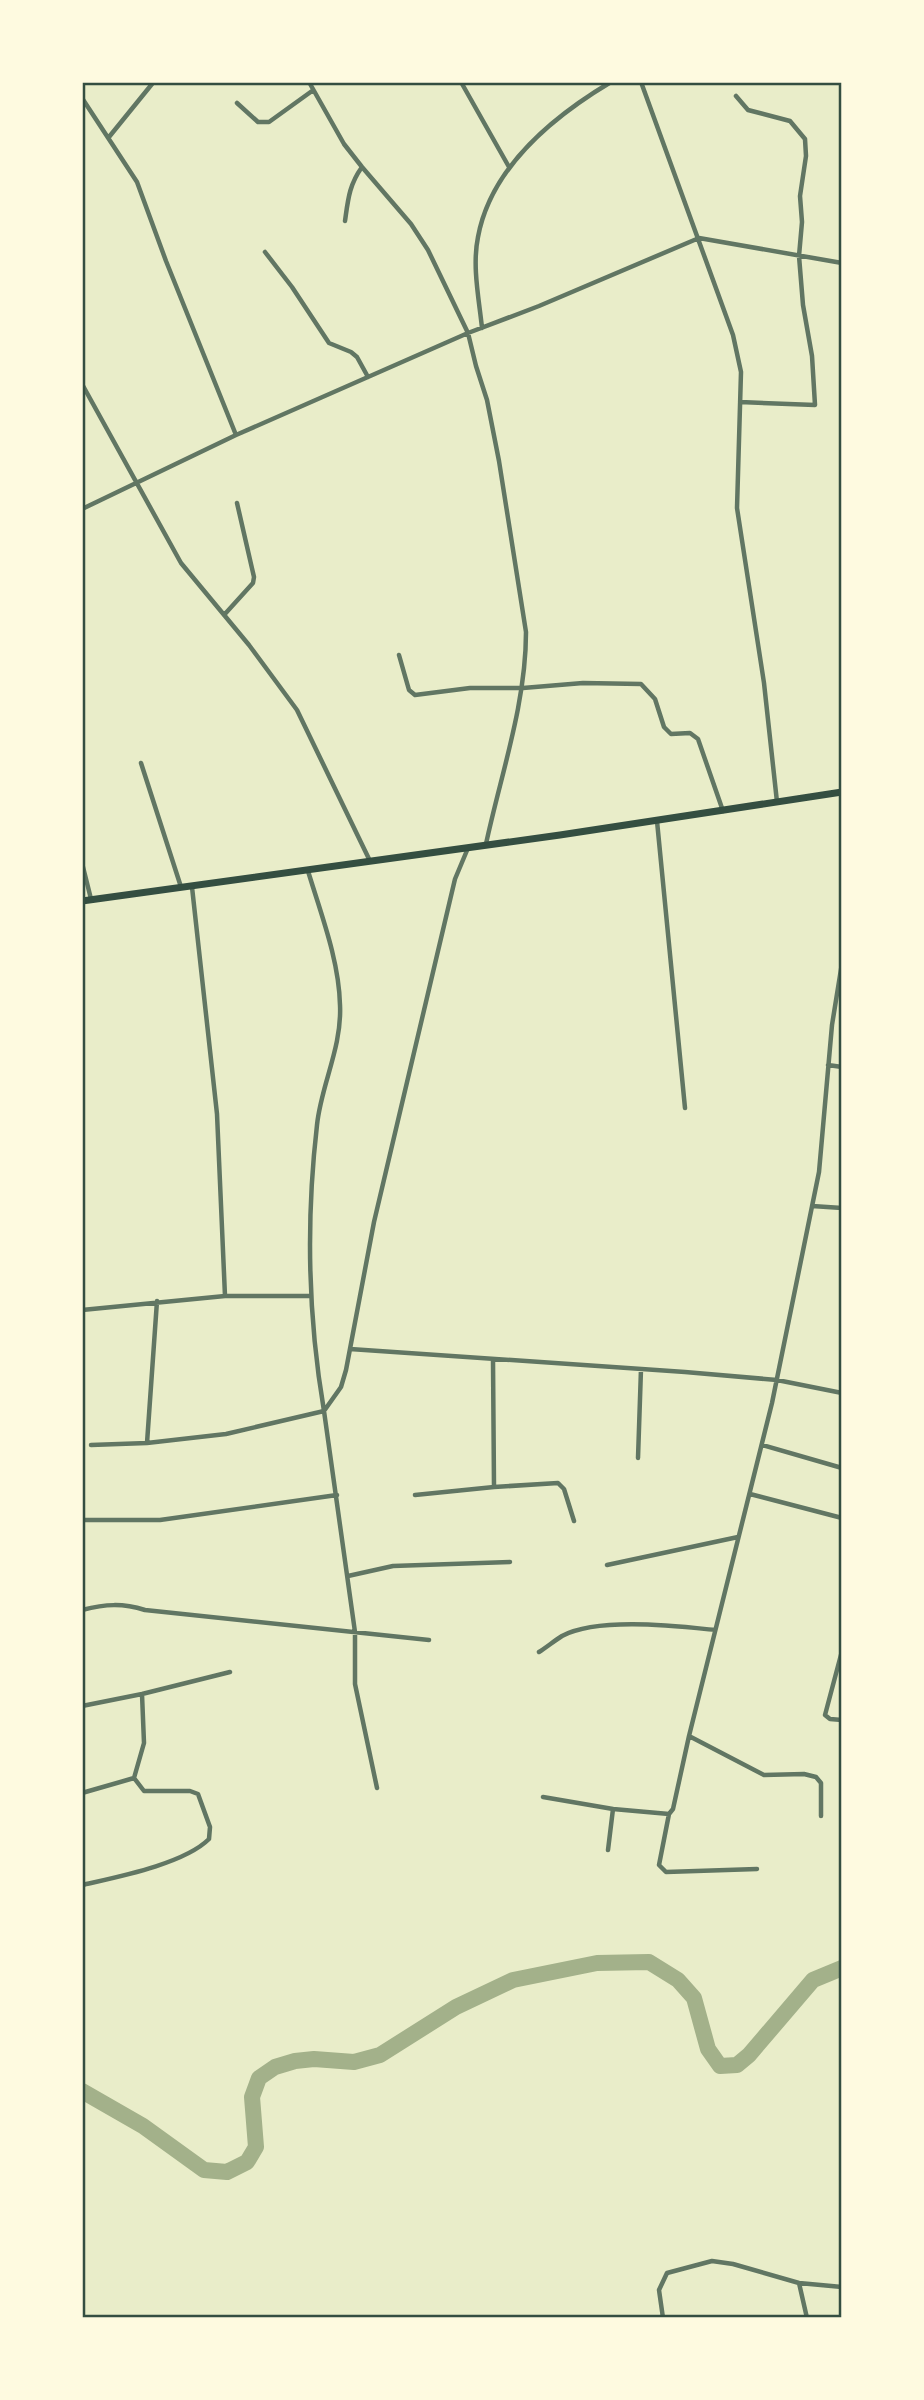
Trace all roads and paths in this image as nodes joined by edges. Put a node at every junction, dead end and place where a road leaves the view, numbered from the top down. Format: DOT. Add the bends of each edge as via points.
graph roads {
  1 [pos="309,82"];
  2 [pos="461,82"];
  3 [pos="611,82"];
  4 [pos="641,82"];
  5 [pos="152,84"];
  6 [pos="312,91"];
  7 [pos="736,96"];
  8 [pos="82,97"];
  9 [pos="237,103"];
  10 [pos="109,137"];
  11 [pos="362,167"];
  12 [pos="509,167"];
  13 [pos="345,221"];
  14 [pos="699,238"];
  15 [pos="265,252"];
  16 [pos="799,256"];
  17 [pos="842,263"];
  18 [pos="482,328"];
  19 [pos="468,333"];
  20 [pos="368,377"];
  21 [pos="82,384"];
  22 [pos="740,402"];
  23 [pos="236,435"];
  24 [pos="135,484"];
  25 [pos="237,503"];
  26 [pos="82,509"];
  27 [pos="224,615"];
  28 [pos="399,655"];
  29 [pos="523,688"];
  30 [pos="141,763"];
  31 [pos="842,792"];
  32 [pos="777,802"];
  33 [pos="723,811"];
  34 [pos="657,821"];
  35 [pos="485,845"];
  36 [pos="468,848"];
  37 [pos="370,861"];
  38 [pos="82,863"];
  39 [pos="308,870"];
  40 [pos="181,887"];
  41 [pos="192,887"];
  42 [pos="86,901"];
  43 [pos="842,963"];
  44 [pos="840,981"];
  45 [pos="828,1065"];
  46 [pos="842,1067"];
  47 [pos="685,1108"];
  48 [pos="812,1206"];
  49 [pos="842,1208"];
  50 [pos="225,1296"];
  51 [pos="310,1296"];
  52 [pos="157,1301"];
  53 [pos="82,1310"];
  54 [pos="350,1349"];
  55 [pos="493,1360"];
  56 [pos="641,1369"];
  57 [pos="777,1380"];
  58 [pos="842,1393"];
  59 [pos="324,1411"];
  60 [pos="147,1443"];
  61 [pos="761,1445"];
  62 [pos="91,1446"];
  63 [pos="638,1458"];
  64 [pos="842,1468"];
  65 [pos="494,1487"];
  66 [pos="750,1494"];
  67 [pos="337,1495"];
  68 [pos="415,1495"];
  69 [pos="842,1518"];
  70 [pos="82,1520"];
  71 [pos="574,1521"];
  72 [pos="738,1537"];
  73 [pos="510,1562"];
  74 [pos="607,1565"];
  75 [pos="348,1576"];
  76 [pos="82,1610"];
  77 [pos="715,1630"];
  78 [pos="355,1632"];
  79 [pos="429,1640"];
  80 [pos="842,1651"];
  81 [pos="539,1652"];
  82 [pos="230,1672"];
  83 [pos="142,1694"];
  84 [pos="82,1706"];
  85 [pos="842,1720"];
  86 [pos="688,1736"];
  87 [pos="134,1778"];
  88 [pos="377,1788"];
  89 [pos="82,1793"];
  90 [pos="542,1797"];
  91 [pos="612,1809"];
  92 [pos="668,1814"];
  93 [pos="821,1816"];
  94 [pos="608,1850"];
  95 [pos="757,1869"];
  96 [pos="82,1885"];
  97 [pos="799,2283"];
  98 [pos="842,2287"];
  99 [pos="663,2318"];
  100 [pos="807,2318"];
  1 -- 6 [label="street"];
  2 -- 12 [label="street"];
  3 -- 12 [label="street" via="579,102"];
  4 -- 14 [label="street"];
  5 -- 10 [label="street"];
  6 -- 9 [label="street" via="269,122 258,122"];
  6 -- 11 [label="street"];
  7 -- 16 [label="street" via="748,110 790,121 805,139"];
  8 -- 10 [label="street"];
  10 -- 23 [label="street" via="137,182"];
  11 -- 13 [label="street" via="349,190"];
  11 -- 19 [label="street" via="411,223"];
  12 -- 18 [label="street" via="489,202 478,237"];
  14 -- 16 [label="street"];
  14 -- 18 [label="street"];
  14 -- 22 [label="street" via="733,335 741,372"];
  15 -- 20 [label="street" via="329,343 357,357"];
  16 -- 17 [label="street"];
  16 -- 22 [label="street" via="815,405"];
  18 -- 19 [label="street"];
  19 -- 20 [label="street"];
  19 -- 29 [label="street" via="487,400 526,632"];
  20 -- 23 [label="street"];
  21 -- 24 [label="street"];
  22 -- 32 [label="street" via="737,508"];
  23 -- 24 [label="street"];
  24 -- 26 [label="street"];
  24 -- 27 [label="street" via="181,563"];
  25 -- 27 [label="street" via="254,577"];
  27 -- 37 [label="street" via="297,710"];
  28 -- 29 [label="street" via="409,690 415,695"];
  29 -- 33 [label="street" via="641,684 655,699 671,734 690,733 698,739"];
  29 -- 35 [label="street"];
  30 -- 40 [label="street"];
  31 -- 32 [label="main road"];
  32 -- 33 [label="main road"];
  33 -- 34 [label="main road"];
  34 -- 35 [label="main road"];
  34 -- 47 [label="street"];
  35 -- 36 [label="main road"];
  36 -- 37 [label="main road"];
  36 -- 54 [label="street" via="455,878 377,1208"];
  37 -- 39 [label="main road"];
  38 -- 42 [label="street"];
  39 -- 41 [label="main road"];
  39 -- 51 [label="street" via="333,958 341,1006 335,1055 317,1121"];
  40 -- 41 [label="main road"];
  40 -- 42 [label="main road"];
  41 -- 50 [label="street" via="217,1114"];
  43 -- 44 [label="street"];
  44 -- 45 [label="street"];
  45 -- 46 [label="street"];
  45 -- 48 [label="street"];
  48 -- 49 [label="street"];
  48 -- 57 [label="street"];
  50 -- 51 [label="street"];
  50 -- 52 [label="street"];
  51 -- 59 [label="street"];
  52 -- 53 [label="street"];
  52 -- 60 [label="street"];
  54 -- 55 [label="street"];
  54 -- 59 [label="street" via="341,1387"];
  55 -- 56 [label="street"];
  55 -- 65 [label="street"];
  56 -- 57 [label="street"];
  56 -- 63 [label="street"];
  57 -- 58 [label="street"];
  57 -- 61 [label="street"];
  59 -- 60 [label="street" via="226,1434"];
  59 -- 67 [label="street"];
  60 -- 62 [label="street"];
  61 -- 64 [label="street"];
  61 -- 66 [label="street"];
  65 -- 68 [label="street"];
  65 -- 71 [label="street" via="558,1483"];
  66 -- 69 [label="street"];
  66 -- 72 [label="street"];
  67 -- 70 [label="street" via="160,1520"];
  67 -- 75 [label="street"];
  72 -- 74 [label="street"];
  72 -- 77 [label="street"];
  73 -- 75 [label="street" via="393,1566"];
  75 -- 78 [label="street"];
  76 -- 78 [label="street" via="107,1603 126,1604 145,1610"];
  77 -- 81 [label="street" via="666,1625 598,1627 564,1635"];
  77 -- 86 [label="street"];
  78 -- 79 [label="street"];
  78 -- 88 [label="street" via="355,1684"];
  80 -- 85 [label="street" via="825,1715"];
  82 -- 83 [label="street"];
  83 -- 84 [label="street"];
  83 -- 87 [label="street" via="144,1744"];
  86 -- 92 [label="street" via="673,1810"];
  86 -- 93 [label="street" via="764,1775 816,1777 821,1783"];
  87 -- 89 [label="street"];
  87 -- 96 [label="street" via="144,1791 198,1794 210,1827 209,1839 192,1851 141,1871"];
  90 -- 91 [label="street"];
  91 -- 92 [label="street"];
  91 -- 94 [label="street"];
  92 -- 95 [label="street" via="659,1865 666,1872"];
  97 -- 98 [label="street"];
  97 -- 99 [label="street" via="712,2261 667,2273 659,2290"];
  97 -- 100 [label="street"];
}
